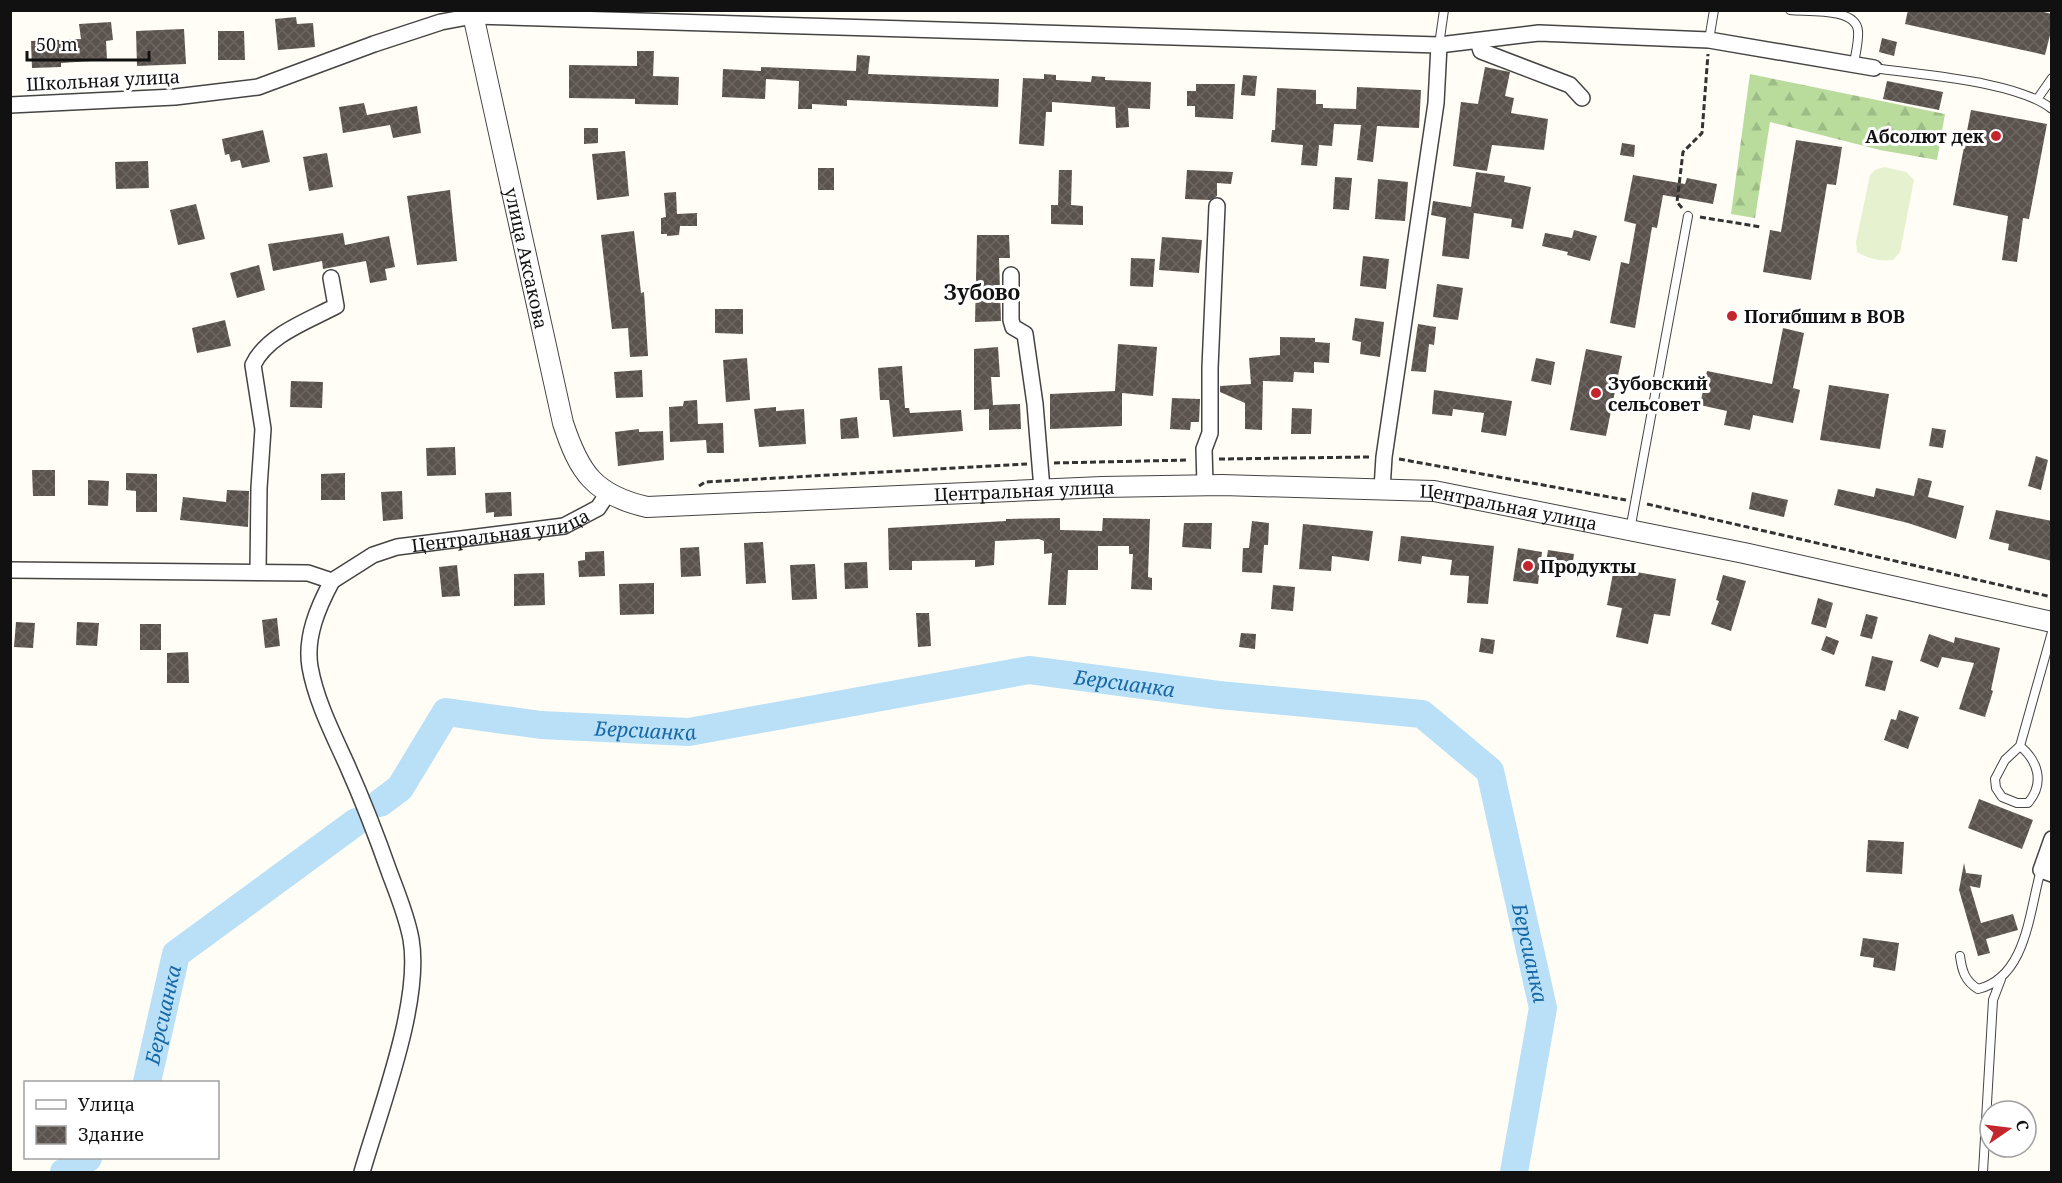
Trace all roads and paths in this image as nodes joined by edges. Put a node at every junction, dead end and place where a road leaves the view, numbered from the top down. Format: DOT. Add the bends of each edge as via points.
graph roads {
  1 [pos="1444,10"];
  2 [pos="1714,10"];
  3 [pos="1790,10"];
  4 [pos="472,13"];
  5 [pos="1709,40"];
  6 [pos="1478,41"];
  7 [pos="1439,45"];
  8 [pos="1854,64"];
  9 [pos="1874,68"];
  10 [pos="2052,78"];
  11 [pos="1582,98"];
  12 [pos="2038,98"];
  13 [pos="10,105"];
  14 [pos="2052,109"];
  15 [pos="1217,206"];
  16 [pos="1688,216"];
  17 [pos="1761,227"];
  18 [pos="1011,275"];
  19 [pos="331,278"];
  20 [pos="1205,486"];
  21 [pos="1042,489"];
  22 [pos="1382,489"];
  23 [pos="608,493"];
  24 [pos="1635,501"];
  25 [pos="1630,530"];
  26 [pos="10,570"];
  27 [pos="258,572"];
  28 [pos="332,581"];
  29 [pos="2052,597"];
  30 [pos="2052,622"];
  31 [pos="2052,632"];
  32 [pos="2020,746"];
  33 [pos="2052,839"];
  34 [pos="2046,872"];
  35 [pos="1960,956"];
  36 [pos="2001,979"];
  37 [pos="362,1173"];
  38 [pos="1983,1173"];
  1 -- 7 [label="lane"];
  2 -- 5 [label="lane"];
  3 -- 8 [label="lane" via="1848,16 1858,30"];
  4 -- 7 [label="street, Школьная улица"];
  4 -- 13 [label="street, Школьная улица" via="258,87 175,97"];
  4 -- 23 [label="street, улица Аксакова" via="563,423 579,465"];
  5 -- 6 [label="street, Школьная улица" via="1539,33"];
  5 -- 8 [label="street, Школьная улица"];
  5 -- 16 [label="path" via="1701,133 1683,152 1677,202"];
  6 -- 7 [label="street, Школьная улица"];
  6 -- 11 [label="street" via="1481,51 1570,85"];
  7 -- 22 [label="street" via="1436,103"];
  8 -- 9 [label="street, Школьная улица"];
  9 -- 12 [label="lane" via="2015,90"];
  10 -- 12 [label="lane"];
  12 -- 14 [label="lane"];
  15 -- 20 [label="street"];
  16 -- 17 [label="path"];
  16 -- 24 [label="lane"];
  18 -- 21 [label="street" via="1011,320 1013,327 1025,334 1030,361"];
  19 -- 27 [label="street" via="336,306 272,342 253,365 263,429"];
  20 -- 21 [label="street, Центральная улица"];
  20 -- 22 [label="street, Центральная улица"];
  21 -- 23 [label="street, Центральная улица" via="647,507 620,501"];
  22 -- 25 [label="street, Центральная улица" via="1434,491"];
  23 -- 28 [label="street, Центральная улица" via="598,508 564,526 397,547 373,555"];
  24 -- 25 [label="lane"];
  24 -- 29 [label="path"];
  25 -- 30 [label="street, Центральная улица"];
  26 -- 27 [label="street"];
  27 -- 28 [label="street" via="308,573"];
  28 -- 37 [label="street" via="317,608 310,639 310,666 326,717 365,804 404,912 413,975 408,1014"];
  31 -- 32 [label="lane"];
  32 -- 32 [label="lane" via="2005,760 1995,778 1996,788 2002,797 2028,803 2039,780 2032,756"];
  33 -- 34 [label="street"];
  34 -- 36 [label="lane" via="2024,937"];
  35 -- 36 [label="lane" via="1969,983 1978,989"];
  36 -- 38 [label="lane" via="1993,1000"];
}
